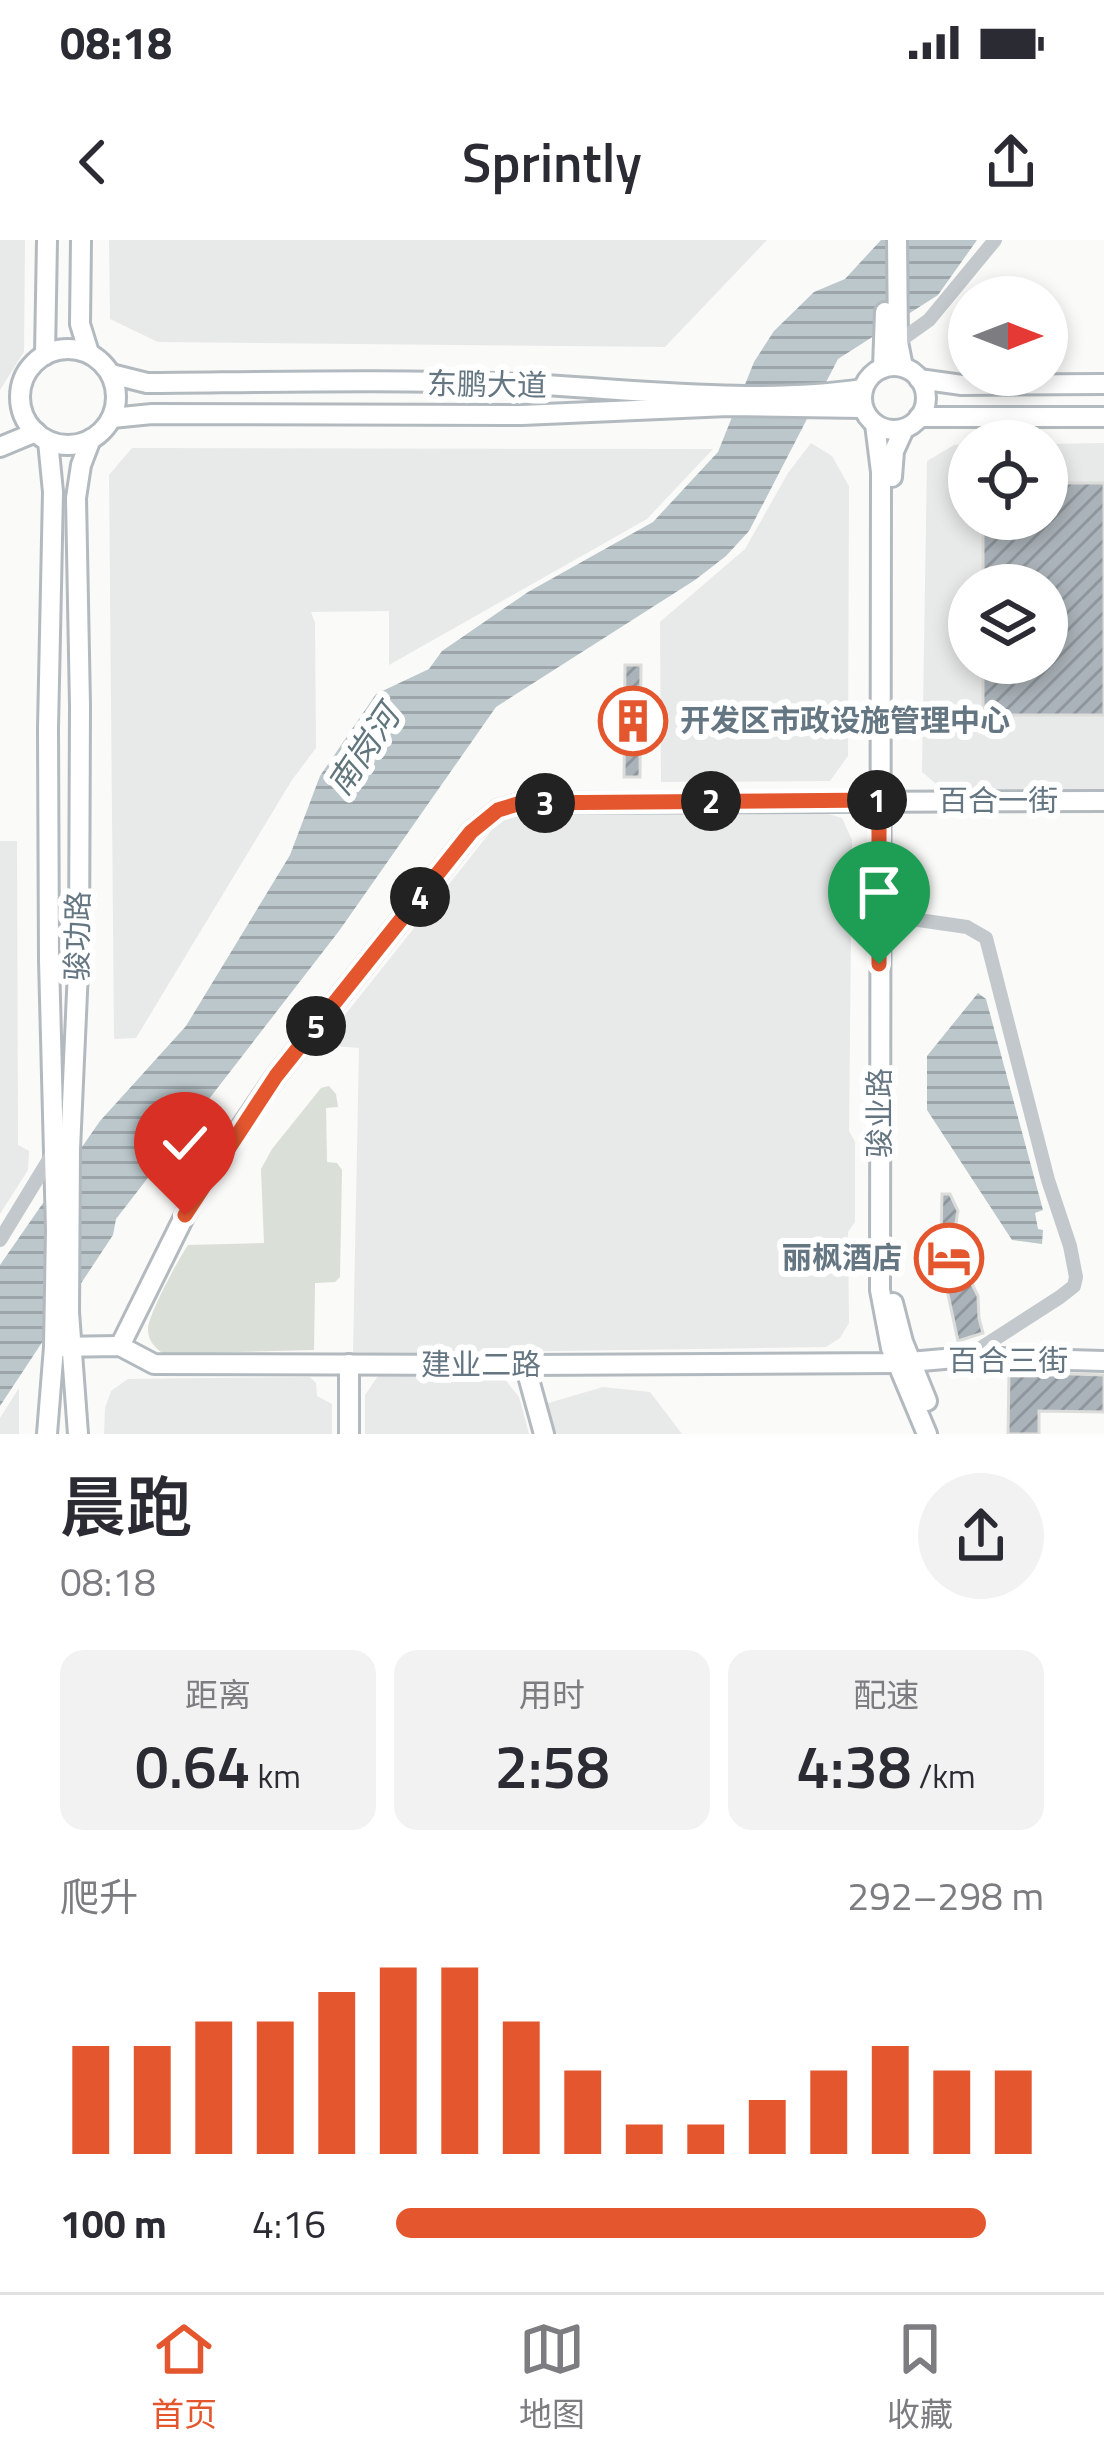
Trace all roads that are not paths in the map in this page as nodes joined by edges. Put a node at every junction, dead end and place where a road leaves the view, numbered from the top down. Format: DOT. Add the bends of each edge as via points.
graph roads {
  1 [pos="47,240"];
  2 [pos="81,240"];
  3 [pos="886,240"];
  4 [pos="897,240"];
  5 [pos="994,240"];
  6 [pos="894,336"];
  7 [pos="89,353"];
  8 [pos="45,355"];
  9 [pos="902,371"];
  10 [pos="110,374"];
  11 [pos="1104,384"];
  12 [pos="728,400"];
  13 [pos="21,406"];
  14 [pos="867,407"];
  15 [pos="0,414"];
  16 [pos="1104,417"];
  17 [pos="112,418"];
  18 [pos="912,423"];
  19 [pos="42,436"];
  20 [pos="91,439"];
  21 [pos="0,447"];
  22 [pos="885,800"];
  23 [pos="1104,801"];
  24 [pos="891,916"];
  25 [pos="63,1149"];
  26 [pos="0,1240"];
  27 [pos="120,1346"];
  28 [pos="63,1347"];
  29 [pos="967,1358"];
  30 [pos="1104,1361"];
  31 [pos="905,1363"];
  32 [pos="349,1364"];
  33 [pos="525,1365"];
  34 [pos="47,1434"];
  35 [pos="78,1434"];
  36 [pos="349,1434"];
  37 [pos="544,1434"];
  38 [pos="927,1434"];
  39 [pos="939,1434"];
  1 -- 8 [label="street"];
  2 -- 7 [label="street" via="80,324"];
  3 -- 6 [label="street"];
  4 -- 6 [label="street"];
  5 -- 6 [label="street" via="929,320"];
  6 -- 9 [label="street"];
  7 -- 8 [label="street"];
  7 -- 10 [label="street"];
  8 -- 13 [label="street" via="25,377"];
  9 -- 11 [label="street" via="962,385"];
  9 -- 14 [label="street" via="868,380"];
  9 -- 18 [label="street" via="926,398"];
  10 -- 12 [label="street, 东鹏大道" via="147,382 472,383"];
  10 -- 17 [label="street"];
  12 -- 14 [label="street, 东鹏大道"];
  12 -- 17 [label="street, 东鹏大道" via="522,415"];
  13 -- 15 [label="street"];
  13 -- 19 [label="street"];
  14 -- 18 [label="street" via="884,429"];
  14 -- 22 [label="street, 骏业路" via="881,472"];
  16 -- 18 [label="street"];
  17 -- 20 [label="street"];
  18 -- 22 [label="street, 骏业路" via="895,451 892,476"];
  19 -- 20 [label="street" via="62,445"];
  19 -- 21 [label="street"];
  19 -- 25 [label="street, 骏功路" via="53,492 49,959"];
  20 -- 25 [label="street, 骏功路" via="76,498 79,948"];
  22 -- 23 [label="street, 百合一街"];
  22 -- 24 [label="street, 骏业路"];
  22 -- 27 [label="street, 百合一街" via="521,803 482,821 276,1076 185,1215"];
  22 -- 31 [label="street, 骏业路" via="880,1290 886,1330"];
  24 -- 29 [label="street" via="967,927 986,938 1074,1266 1074,1286"];
  24 -- 31 [label="street, 骏业路" via="892,1282"];
  25 -- 26 [label="street"];
  25 -- 28 [label="street, 骏功路"];
  27 -- 28 [label="street, 建业二路"];
  27 -- 32 [label="street, 建业二路" via="154,1364"];
  28 -- 34 [label="street, 骏功路"];
  28 -- 35 [label="street, 骏功路"];
  29 -- 30 [label="street, 百合三街"];
  29 -- 31 [label="street, 百合三街"];
  31 -- 33 [label="street, 建业二路"];
  31 -- 38 [label="street, 骏业路"];
  31 -- 39 [label="street, 骏业路"];
  32 -- 33 [label="street, 建业二路"];
  32 -- 36 [label="street"];
  33 -- 37 [label="street"];
}
